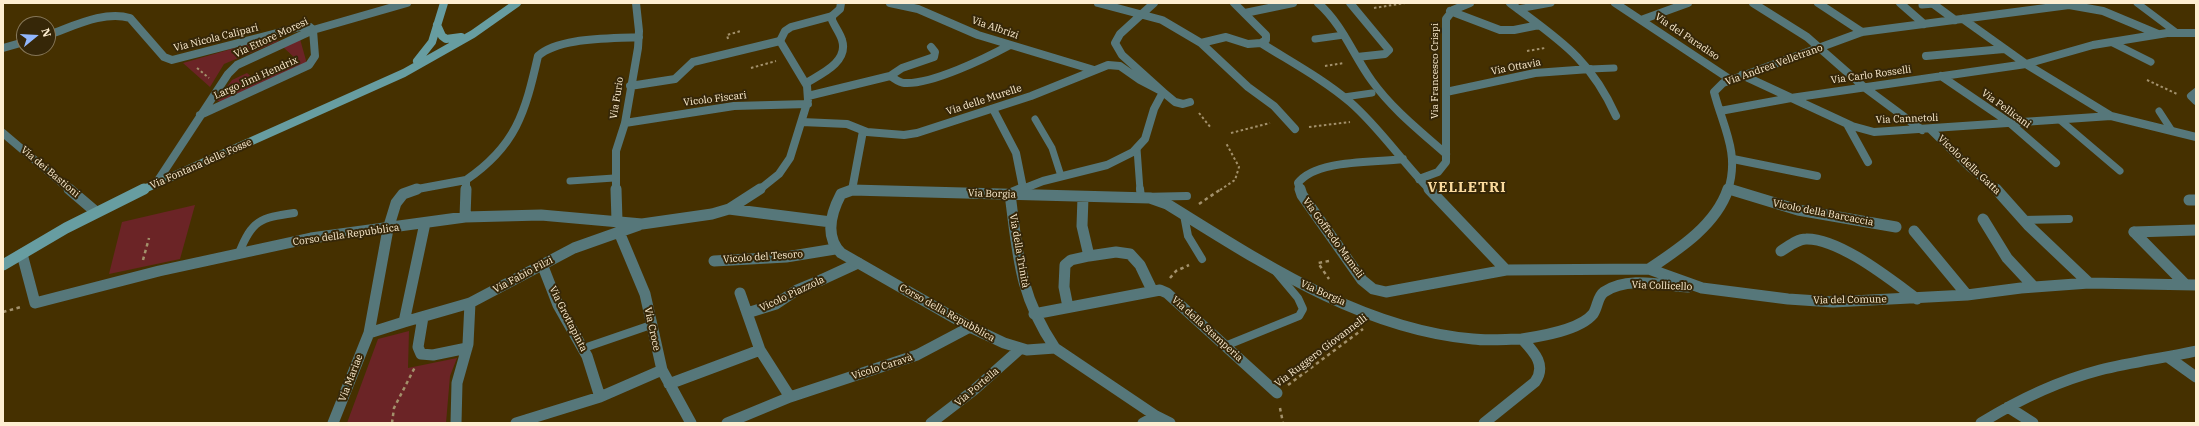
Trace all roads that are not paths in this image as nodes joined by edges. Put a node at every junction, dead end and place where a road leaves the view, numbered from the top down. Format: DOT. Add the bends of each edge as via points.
graph roads {
  1 [pos="407,3"];
  2 [pos="444,3"];
  3 [pos="517,3"];
  4 [pos="636,3"];
  5 [pos="841,3"];
  6 [pos="890,3"];
  7 [pos="1098,3"];
  8 [pos="1154,3"];
  9 [pos="1234,3"];
  10 [pos="1293,3"];
  11 [pos="1318,3"];
  12 [pos="1350,3"];
  13 [pos="1470,3"];
  14 [pos="1510,3"];
  15 [pos="1551,3"];
  16 [pos="1615,3"];
  17 [pos="1688,3"];
  18 [pos="1753,3"];
  19 [pos="1818,3"];
  20 [pos="1900,3"];
  21 [pos="2024,3"];
  22 [pos="2138,3"];
  23 [pos="1933,4"];
  24 [pos="2082,4"];
  25 [pos="1922,5"];
  26 [pos="1518,9"];
  27 [pos="2033,9"];
  28 [pos="1450,11"];
  29 [pos="1245,13"];
  30 [pos="1142,15"];
  31 [pos="832,16"];
  32 [pos="1959,19"];
  33 [pos="1641,20"];
  34 [pos="1924,24"];
  35 [pos="437,25"];
  36 [pos="1539,25"];
  37 [pos="313,30"];
  38 [pos="1862,32"];
  39 [pos="2177,32"];
  40 [pos="56,33"];
  41 [pos="472,34"];
  42 [pos="2158,34"];
  43 [pos="2196,34"];
  44 [pos="1344,35"];
  45 [pos="639,37"];
  46 [pos="1314,39"];
  47 [pos="780,41"];
  48 [pos="1202,43"];
  49 [pos="1262,43"];
  50 [pos="2113,43"];
  51 [pos="16,44"];
  52 [pos="1010,45"];
  53 [pos="931,46"];
  54 [pos="3,48"];
  55 [pos="1821,49"];
  56 [pos="2004,49"];
  57 [pos="1926,56"];
  58 [pos="1358,59"];
  59 [pos="2151,62"];
  60 [pos="2026,64"];
  61 [pos="1614,68"];
  62 [pos="1590,69"];
  63 [pos="1094,70"];
  64 [pos="404,73"];
  65 [pos="1742,75"];
  66 [pos="890,76"];
  67 [pos="1941,76"];
  68 [pos="1731,80"];
  69 [pos="806,83"];
  70 [pos="630,86"];
  71 [pos="1864,87"];
  72 [pos="1163,92"];
  73 [pos="1446,92"];
  74 [pos="2196,92"];
  75 [pos="1372,93"];
  76 [pos="1344,97"];
  77 [pos="1791,98"];
  78 [pos="808,100"];
  79 [pos="2196,101"];
  80 [pos="1190,102"];
  81 [pos="993,108"];
  82 [pos="2159,111"];
  83 [pos="1720,112"];
  84 [pos="200,115"];
  85 [pos="1616,116"];
  86 [pos="2111,116"];
  87 [pos="1035,119"];
  88 [pos="2060,120"];
  89 [pos="626,122"];
  90 [pos="802,122"];
  91 [pos="2010,123"];
  92 [pos="1847,124"];
  93 [pos="1295,129"];
  94 [pos="1926,130"];
  95 [pos="863,131"];
  96 [pos="2172,131"];
  97 [pos="3,133"];
  98 [pos="2196,137"];
  99 [pos="1137,149"];
  100 [pos="1446,154"];
  101 [pos="1403,159"];
  102 [pos="1733,160"];
  103 [pos="1868,162"];
  104 [pos="2056,163"];
  105 [pos="2120,171"];
  106 [pos="1061,176"];
  107 [pos="1817,176"];
  108 [pos="614,178"];
  109 [pos="1419,179"];
  110 [pos="466,180"];
  111 [pos="570,182"];
  112 [pos="155,185"];
  113 [pos="1023,188"];
  114 [pos="1728,189"];
  115 [pos="848,191"];
  116 [pos="1010,194"];
  117 [pos="1187,196"];
  118 [pos="1083,197"];
  119 [pos="1141,197"];
  120 [pos="729,209"];
  121 [pos="96,212"];
  122 [pos="294,213"];
  123 [pos="1184,215"];
  124 [pos="464,217"];
  125 [pos="1983,219"];
  126 [pos="2069,219"];
  127 [pos="2023,220"];
  128 [pos="617,221"];
  129 [pos="831,222"];
  130 [pos="424,223"];
  131 [pos="642,224"];
  132 [pos="1896,227"];
  133 [pos="388,229"];
  134 [pos="2196,230"];
  135 [pos="1914,231"];
  136 [pos="619,232"];
  137 [pos="835,249"];
  138 [pos="1781,251"];
  139 [pos="239,253"];
  140 [pos="22,254"];
  141 [pos="1089,256"];
  142 [pos="1202,259"];
  143 [pos="714,261"];
  144 [pos="858,263"];
  145 [pos="542,264"];
  146 [pos="3,265"];
  147 [pos="1649,269"];
  148 [pos="1275,270"];
  149 [pos="1506,270"];
  150 [pos="2089,283"];
  151 [pos="2185,284"];
  152 [pos="2196,285"];
  153 [pos="2034,287"];
  154 [pos="1702,288"];
  155 [pos="1156,290"];
  156 [pos="740,293"];
  157 [pos="1967,295"];
  158 [pos="1917,299"];
  159 [pos="470,303"];
  160 [pos="1068,307"];
  161 [pos="747,313"];
  162 [pos="1034,314"];
  163 [pos="423,317"];
  164 [pos="404,322"];
  165 [pos="651,326"];
  166 [pos="970,327"];
  167 [pos="369,333"];
  168 [pos="1522,339"];
  169 [pos="1225,346"];
  170 [pos="467,348"];
  171 [pos="584,348"];
  172 [pos="1055,348"];
  173 [pos="1020,349"];
  174 [pos="760,350"];
  175 [pos="2196,351"];
  176 [pos="2168,357"];
  177 [pos="662,370"];
  178 [pos="2196,377"];
  179 [pos="669,384"];
  180 [pos="1277,393"];
  181 [pos="600,397"];
  182 [pos="790,397"];
  183 [pos="2008,407"];
  184 [pos="1156,416"];
  185 [pos="334,423"];
  186 [pos="456,423"];
  187 [pos="516,423"];
  188 [pos="690,423"];
  189 [pos="727,423"];
  190 [pos="931,423"];
  191 [pos="1143,423"];
  192 [pos="1170,423"];
  193 [pos="1484,423"];
  194 [pos="1982,423"];
  195 [pos="2033,423"];
  1 -- 37 [label="street, Via Ettore Moresi"];
  2 -- 35 [label="main road, Via Fontana delle Fosse"];
  3 -- 41 [label="main road, Via Fontana delle Fosse"];
  4 -- 45 [label="street, Via Furio"];
  5 -- 31 [label="street" via="840,9"];
  6 -- 52 [label="street, Via Albrizi" via="922,10 978,35"];
  7 -- 30 [label="street"];
  8 -- 30 [label="street"];
  9 -- 29 [label="street"];
  10 -- 29 [label="street"];
  11 -- 44 [label="street"];
  12 -- 58 [label="street" via="1388,50 1385,54"];
  13 -- 28 [label="street, Via Francesco Crispi"];
  14 -- 26 [label="street"];
  15 -- 26 [label="lane"];
  16 -- 33 [label="street, Via del Paradiso"];
  17 -- 33 [label="street"];
  18 -- 55 [label="street, Vicolo della Gatta" via="1799,31"];
  19 -- 38 [label="street"];
  20 -- 34 [label="street"];
  21 -- 27 [label="street"];
  22 -- 39 [label="lane"];
  23 -- 25 [label="lane"];
  23 -- 32 [label="street"];
  24 -- 27 [label="street, Via Andrea Velletrano"];
  24 -- 42 [label="street, Via Andrea Velletrano"];
  26 -- 36 [label="street"];
  27 -- 32 [label="street, Via Andrea Velletrano"];
  28 -- 36 [label="street" via="1500,30"];
  28 -- 73 [label="street, Via Francesco Crispi" via="1446,19"];
  29 -- 49 [label="street" via="1266,35 1266,40"];
  30 -- 48 [label="street" via="1166,22"];
  30 -- 72 [label="street" via="1120,34 1115,43 1119,52"];
  31 -- 47 [label="street" via="792,27 785,31"];
  31 -- 69 [label="street" via="843,42 843,52 833,65"];
  32 -- 34 [label="street, Via Andrea Velletrano"];
  32 -- 56 [label="street"];
  33 -- 68 [label="street, Via del Paradiso"];
  34 -- 38 [label="street, Via Andrea Velletrano"];
  35 -- 41 [label="main road" via="446,39"];
  35 -- 64 [label="main road, Via Fontana delle Fosse" via="434,37 423,56"];
  36 -- 62 [label="street" via="1576,54"];
  37 -- 40 [label="street, Via Nicola Calipari" via="310,27 300,28 172,60 166,59 130,18 124,16"];
  37 -- 84 [label="street, Via Ettore Moresi" via="241,62 231,71"];
  37 -- 84 [label="street, Largo Jimi Hendrix" via="315,56 309,65"];
  38 -- 55 [label="street, Via Andrea Velletrano"];
  39 -- 42 [label="street, Via Carlo Rosselli"];
  39 -- 43 [label="street, Via Carlo Rosselli"];
  41 -- 64 [label="main road, Via Fontana delle Fosse"];
  42 -- 50 [label="street, Via Carlo Rosselli"];
  44 -- 46 [label="lane"];
  44 -- 58 [label="street"];
  45 -- 70 [label="street, Via Furio"];
  45 -- 110 [label="street" via="560,44 541,51 523,114 514,135 492,162"];
  47 -- 69 [label="street"];
  47 -- 70 [label="street" via="693,62 675,79"];
  48 -- 49 [label="street" via="1226,36 1248,44"];
  48 -- 93 [label="street" via="1228,70 1274,106"];
  49 -- 76 [label="street" via="1304,68"];
  50 -- 59 [label="lane"];
  50 -- 60 [label="street, Via Carlo Rosselli" via="2093,45"];
  51 -- 54 [label="street"];
  52 -- 63 [label="street, Via Albrizi"];
  52 -- 66 [label="street" via="977,63 918,82 902,83"];
  53 -- 66 [label="street, Vicolo Fiscari" via="934,57 902,68"];
  55 -- 65 [label="street, Via Andrea Velletrano"];
  55 -- 71 [label="street, Vicolo della Gatta"];
  56 -- 57 [label="street"];
  56 -- 60 [label="street"];
  58 -- 100 [label="street" via="1388,101"];
  60 -- 67 [label="street, Via Carlo Rosselli"];
  60 -- 86 [label="street"];
  61 -- 62 [label="lane"];
  62 -- 73 [label="street, Via Ottavia" via="1530,74"];
  62 -- 85 [label="street" via="1607,94"];
  63 -- 72 [label="street, Via delle Murelle" via="1108,64 1116,65"];
  63 -- 81 [label="street, Via delle Murelle" via="1039,93"];
  64 -- 112 [label="main road, Via Fontana delle Fosse"];
  65 -- 68 [label="street, Via Andrea Velletrano"];
  65 -- 77 [label="street, Via Cannetoli"];
  66 -- 78 [label="street, Vicolo Fiscari"];
  67 -- 71 [label="street, Via Carlo Rosselli"];
  67 -- 91 [label="street, Via Pellicani"];
  68 -- 83 [label="street, Via Andrea Velletrano" via="1714,90"];
  69 -- 78 [label="street"];
  70 -- 89 [label="street, Via Furio"];
  71 -- 77 [label="street, Via Carlo Rosselli"];
  71 -- 94 [label="street, Vicolo della Gatta"];
  72 -- 80 [label="street" via="1175,102"];
  72 -- 99 [label="street" via="1154,109 1146,135"];
  73 -- 100 [label="street, Via Francesco Crispi"];
  74 -- 79 [label="street" via="2191,96"];
  75 -- 76 [label="lane"];
  76 -- 101 [label="street"];
  77 -- 83 [label="street, Via Carlo Rosselli"];
  77 -- 92 [label="street, Via Cannetoli"];
  78 -- 89 [label="street, Vicolo Fiscari" via="734,106"];
  78 -- 90 [label="street"];
  81 -- 95 [label="street, Via delle Murelle" via="917,133 900,135"];
  81 -- 113 [label="street" via="1017,156"];
  82 -- 96 [label="lane"];
  83 -- 102 [label="street, Via Andrea Velletrano"];
  84 -- 112 [label="street, Via Ettore Moresi"];
  86 -- 88 [label="street, Via Cannetoli"];
  86 -- 96 [label="street, Via Cannetoli"];
  87 -- 106 [label="lane" via="1052,148"];
  88 -- 91 [label="street, Via Cannetoli"];
  88 -- 105 [label="lane"];
  89 -- 108 [label="street, Via Furio" via="616,151"];
  90 -- 95 [label="street, Via delle Murelle" via="847,124"];
  90 -- 120 [label="street" via="786,164 771,179"];
  91 -- 94 [label="street, Via Cannetoli"];
  91 -- 104 [label="street, Via Pellicani"];
  92 -- 94 [label="street, Via Cannetoli" via="1874,132"];
  92 -- 103 [label="street"];
  94 -- 127 [label="street, Vicolo della Gatta" via="1998,191"];
  95 -- 115 [label="street"];
  96 -- 98 [label="street, Via Cannetoli"];
  97 -- 121 [label="street, Via dei Bastioni"];
  99 -- 106 [label="street" via="1107,165"];
  99 -- 119 [label="lane"];
  100 -- 109 [label="street" via="1446,162 1442,169"];
  101 -- 109 [label="street"];
  101 -- 149 [label="street, Via Goffredo Mameli" via="1313,171 1299,179 1300,192 1366,284 1384,293 1396,292"];
  102 -- 107 [label="street"];
  102 -- 114 [label="street, Via Andrea Velletrano"];
  106 -- 113 [label="street"];
  108 -- 111 [label="lane"];
  108 -- 128 [label="street, Via Furio"];
  109 -- 149 [label="street"];
  110 -- 124 [label="street"];
  110 -- 133 [label="street, Via Mariae" via="416,189 403,194 396,203"];
  112 -- 121 [label="main road, Via Fontana delle Fosse"];
  113 -- 116 [label="street"];
  114 -- 132 [label="street, Vicolo della Barcaccia" via="1798,210"];
  114 -- 147 [label="street, Via Andrea Velletrano" via="1717,210 1700,229 1674,252"];
  115 -- 116 [label="street, Via Borgia"];
  115 -- 129 [label="street" via="840,196"];
  116 -- 118 [label="street, Via Borgia"];
  116 -- 162 [label="street, Via della Trinità" via="1020,267"];
  117 -- 119 [label="lane, Via Borgia"];
  118 -- 119 [label="street, Via Borgia"];
  118 -- 141 [label="street" via="1082,226"];
  119 -- 123 [label="street, Via Borgia" via="1162,202"];
  120 -- 129 [label="street"];
  120 -- 131 [label="street, Corso della Repubblica" via="712,214"];
  121 -- 140 [label="main road, Via Fontana delle Fosse"];
  122 -- 139 [label="lane" via="256,221 247,231"];
  123 -- 142 [label="lane" via="1188,236"];
  123 -- 148 [label="street, Via Borgia"];
  124 -- 128 [label="street, Corso della Repubblica" via="541,215"];
  124 -- 130 [label="street, Corso della Repubblica"];
  125 -- 153 [label="street" via="2008,258"];
  126 -- 127 [label="lane"];
  127 -- 150 [label="street, Vicolo della Gatta"];
  128 -- 131 [label="street, Corso della Repubblica"];
  129 -- 137 [label="street" via="830,239"];
  130 -- 133 [label="street, Corso della Repubblica"];
  130 -- 164 [label="street"];
  131 -- 136 [label="street, Via Fabio Filzi"];
  133 -- 139 [label="street, Corso della Repubblica" via="311,238"];
  133 -- 167 [label="street, Via Mariae"];
  134 -- 151 [label="street" via="2134,232"];
  135 -- 157 [label="street"];
  136 -- 145 [label="street, Via Fabio Filzi" via="574,248"];
  136 -- 165 [label="street, Via Croce" via="642,288"];
  137 -- 143 [label="street, Vicolo del Tesoro" via="781,258"];
  137 -- 144 [label="street, Corso della Repubblica"];
  138 -- 158 [label="street" via="1804,240 1819,241 1869,264"];
  139 -- 140 [label="street, Corso della Repubblica" via="35,303"];
  140 -- 146 [label="main road, Via Fontana delle Fosse"];
  141 -- 155 [label="street" via="1128,252 1135,257"];
  141 -- 160 [label="street" via="1071,260 1065,265 1064,287"];
  144 -- 161 [label="street, Vicolo Piazzola" via="797,290 776,304"];
  144 -- 166 [label="street, Corso della Repubblica"];
  145 -- 159 [label="street, Via Fabio Filzi"];
  145 -- 171 [label="street, Via Grottapinta" via="558,305"];
  147 -- 149 [label="street, Via del Comune"];
  147 -- 154 [label="street, Via del Comune"];
  148 -- 168 [label="street, Via Borgia" via="1380,317 1421,330 1460,339 1491,342"];
  148 -- 169 [label="lane" via="1298,298 1302,313"];
  150 -- 151 [label="street, Via del Comune"];
  150 -- 153 [label="street, Via del Comune"];
  151 -- 152 [label="street, Via del Comune"];
  153 -- 157 [label="street, Via del Comune"];
  154 -- 158 [label="street, Via del Comune" via="1820,302"];
  154 -- 168 [label="street, Via Collicello" via="1651,284 1614,286 1602,293 1595,311 1582,322"];
  155 -- 160 [label="street"];
  155 -- 169 [label="street, Via della Stamperia" via="1167,293"];
  156 -- 161 [label="street, Vicolo Piazzola"];
  157 -- 158 [label="street, Via del Comune"];
  159 -- 163 [label="street, Via Fabio Filzi"];
  159 -- 170 [label="street"];
  160 -- 162 [label="street"];
  161 -- 174 [label="street, Vicolo Piazzola"];
  162 -- 172 [label="street, Via della Trinità"];
  163 -- 164 [label="street, Via Fabio Filzi"];
  163 -- 170 [label="street" via="418,347 421,354 433,355"];
  164 -- 167 [label="street, Via Fabio Filzi"];
  165 -- 171 [label="lane"];
  165 -- 177 [label="street, Via Croce"];
  166 -- 173 [label="street, Corso della Repubblica"];
  166 -- 182 [label="street, Vicolo Caravà" via="917,355"];
  167 -- 185 [label="street, Via Mariae"];
  168 -- 193 [label="street" via="1538,358 1542,368 1541,374 1530,387"];
  169 -- 180 [label="street, Via della Stamperia"];
  170 -- 186 [label="street" via="457,383"];
  171 -- 181 [label="street, Via Grottapinta"];
  172 -- 173 [label="street, Corso della Repubblica"];
  172 -- 184 [label="street"];
  173 -- 190 [label="street, Via Portella" via="974,390"];
  174 -- 179 [label="street"];
  174 -- 182 [label="street, Vicolo Piazzola"];
  175 -- 176 [label="street"];
  176 -- 178 [label="street"];
  176 -- 183 [label="street" via="2088,374 2043,390"];
  177 -- 179 [label="street, Via Croce"];
  177 -- 181 [label="street"];
  179 -- 188 [label="street, Via Croce"];
  181 -- 187 [label="street"];
  182 -- 189 [label="street, Vicolo Caravà"];
  183 -- 194 [label="street"];
  183 -- 195 [label="street"];
  184 -- 191 [label="street"];
  184 -- 192 [label="street"];
}
